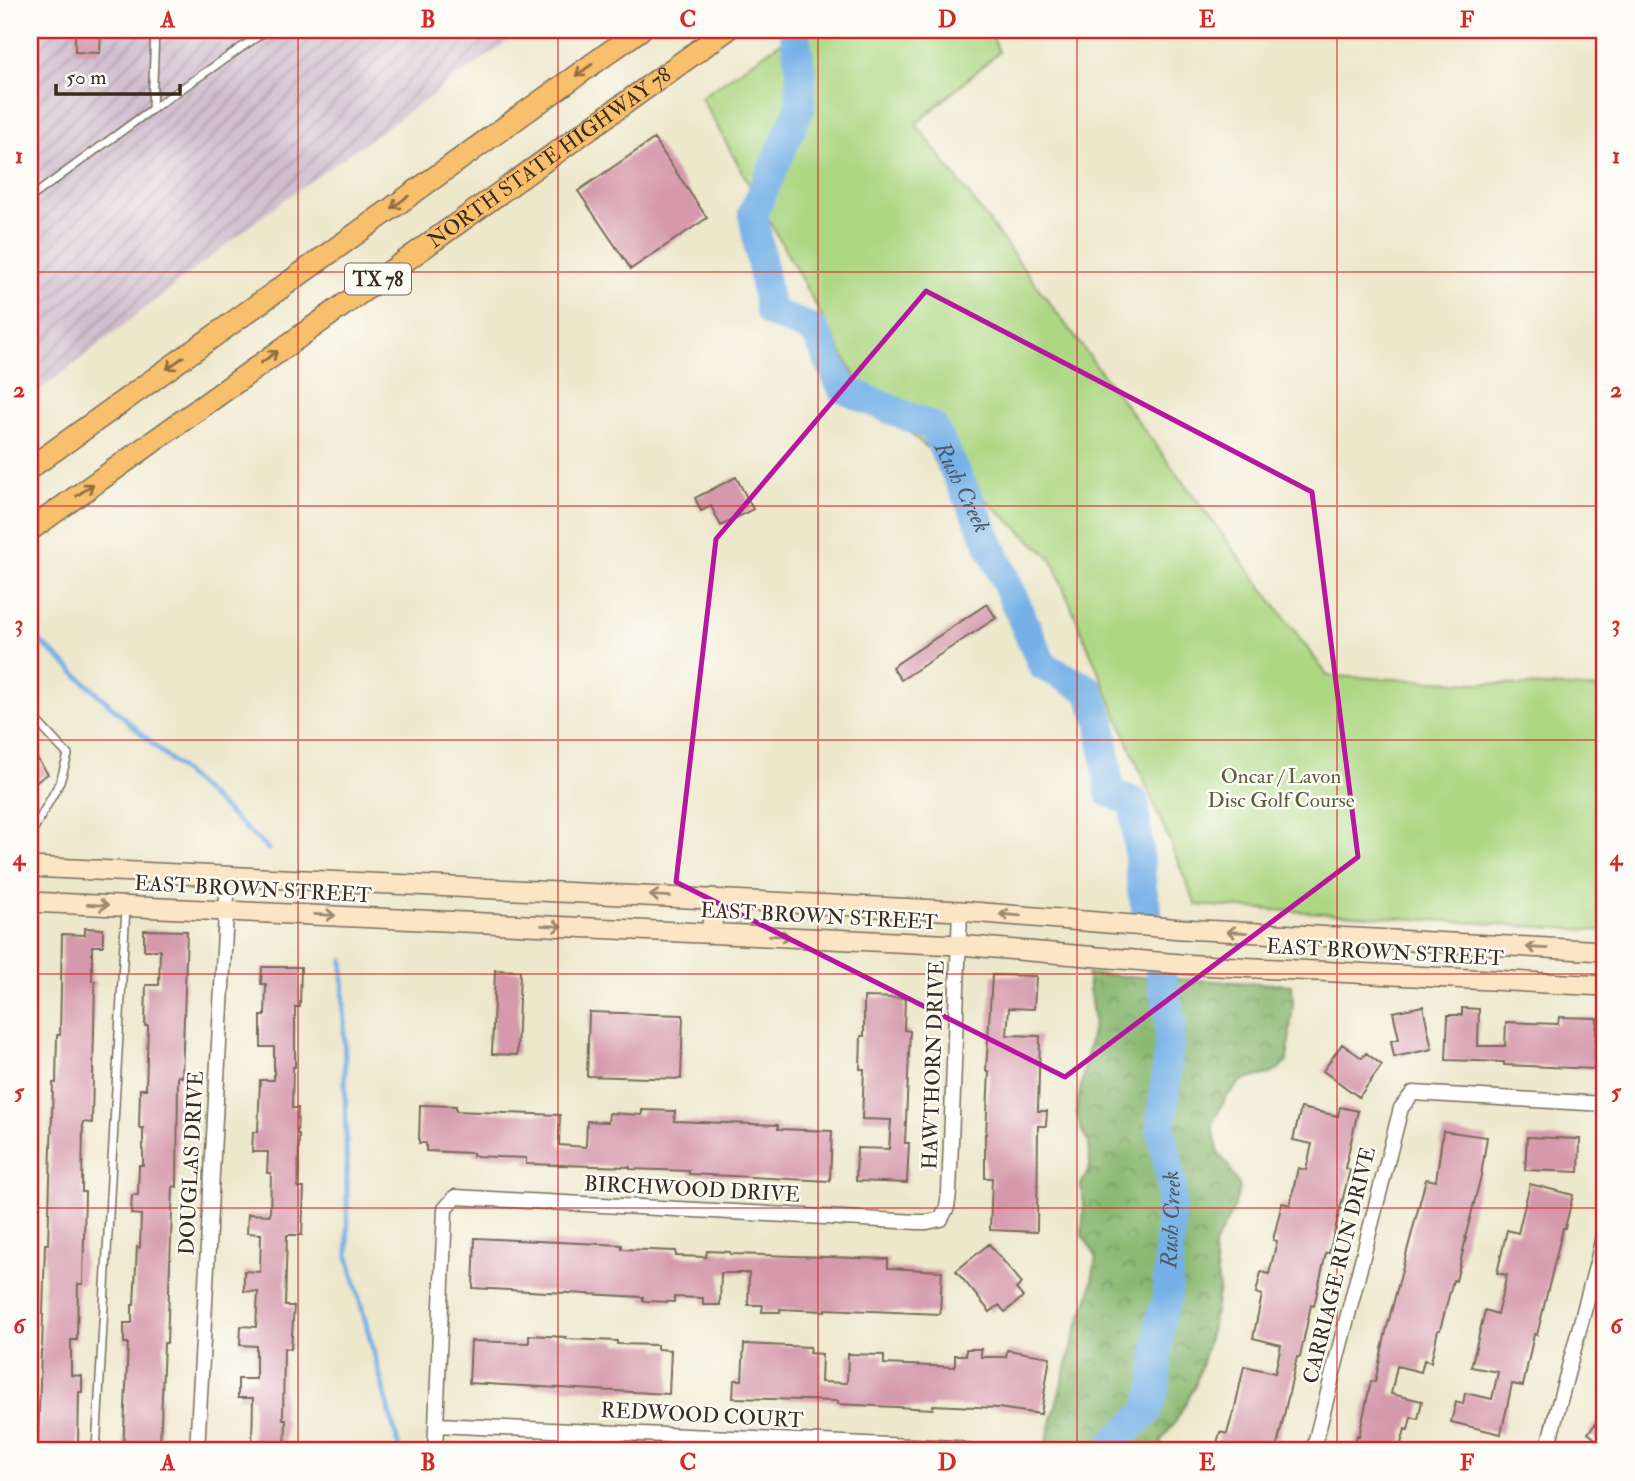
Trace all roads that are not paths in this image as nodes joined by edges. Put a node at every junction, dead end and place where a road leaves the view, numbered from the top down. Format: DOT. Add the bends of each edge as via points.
graph roads {
  1 [pos="155,30"];
  2 [pos="267,30"];
  3 [pos="640,30"];
  4 [pos="727,30"];
  5 [pos="152,110"];
  6 [pos="30,198"];
  7 [pos="30,468"];
  8 [pos="30,530"];
  9 [pos="30,714"];
  10 [pos="30,836"];
  11 [pos="30,867"];
  12 [pos="228,876"];
  13 [pos="713,898"];
  14 [pos="30,902"];
  15 [pos="126,906"];
  16 [pos="226,911"];
  17 [pos="960,911"];
  18 [pos="712,933"];
  19 [pos="959,945"];
  20 [pos="1605,951"];
  21 [pos="1605,986"];
  22 [pos="1605,1104"];
  23 [pos="941,1219"];
  24 [pos="1605,1227"];
  25 [pos="436,1425"];
  26 [pos="96,1451"];
  27 [pos="197,1451"];
  28 [pos="435,1451"];
  29 [pos="967,1451"];
  30 [pos="1313,1451"];
  31 [pos="1555,1451"];
  1 -- 5 [label="lane"];
  2 -- 5 [label="lane"];
  3 -- 7 [label="main road, TX 78, one-way"];
  8 -- 4 [label="main road, NORTH STATE HIGHWAY 78 / TX 78, one-way"];
  5 -- 6 [label="lane"];
  9 -- 10 [label="lane" via="68,755 60,782"];
  11 -- 12 [label="main road, EAST BROWN STREET"];
  13 -- 12 [label="main road, EAST BROWN STREET, one-way"];
  12 -- 16 [label="street, DOUGLAS DRIVE"];
  13 -- 17 [label="main road, EAST BROWN STREET"];
  13 -- 18 [label="main road"];
  14 -- 15 [label="main road, EAST BROWN STREET, one-way"];
  15 -- 16 [label="main road, EAST BROWN STREET"];
  15 -- 26 [label="lane"];
  16 -- 18 [label="main road, EAST BROWN STREET, one-way"];
  16 -- 27 [label="street, DOUGLAS DRIVE"];
  17 -- 19 [label="street, HAWTHORN DRIVE"];
  20 -- 17 [label="main road, EAST BROWN STREET, one-way" via="1182,929"];
  18 -- 19 [label="main road, EAST BROWN STREET, one-way"];
  19 -- 21 [label="main road, EAST BROWN STREET" via="1180,964"];
  19 -- 23 [label="street, HAWTHORN DRIVE" via="948,1193"];
  22 -- 30 [label="street, CARRIAGE RUN DRIVE" via="1413,1093 1401,1108"];
  23 -- 25 [label="street, BIRCHWOOD DRIVE" via="899,1222 455,1197 445,1209"];
  24 -- 31 [label="street" via="1548,1445"];
  25 -- 28 [label="street"];
  25 -- 29 [label="street, REDWOOD COURT"];
}
